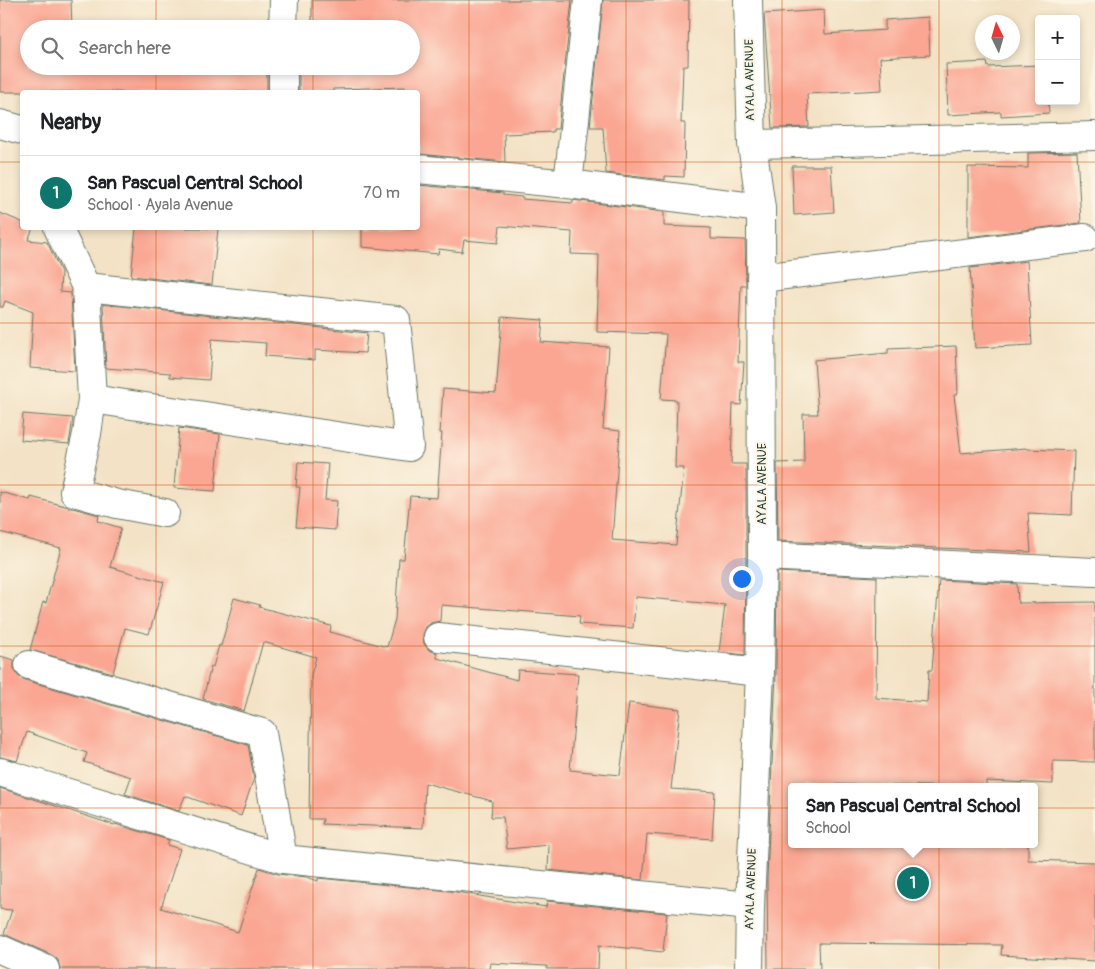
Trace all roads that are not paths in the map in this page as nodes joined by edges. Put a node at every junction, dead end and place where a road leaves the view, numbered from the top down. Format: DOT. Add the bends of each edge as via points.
graph roads {
  1 [pos="284,0"];
  2 [pos="588,0"];
  3 [pos="748,0"];
  4 [pos="284,20"];
  5 [pos="283,75"];
  6 [pos="283,90"];
  7 [pos="0,124"];
  8 [pos="20,129"];
  9 [pos="1095,136"];
  10 [pos="752,144"];
  11 [pos="420,169"];
  12 [pos="568,184"];
  13 [pos="761,208"];
  14 [pos="59,230"];
  15 [pos="1085,238"];
  16 [pos="761,278"];
  17 [pos="86,287"];
  18 [pos="92,399"];
  19 [pos="165,513"];
  20 [pos="762,556"];
  21 [pos="1095,572"];
  22 [pos="438,637"];
  23 [pos="29,665"];
  24 [pos="760,672"];
  25 [pos="0,772"];
  26 [pos="283,858"];
  27 [pos="750,906"];
  28 [pos="0,949"];
  29 [pos="45,969"];
  30 [pos="749,969"];
  1 -- 4 [label="street"];
  2 -- 12 [label="street"];
  3 -- 10 [label="street, AYALA AVENUE"];
  5 -- 6 [label="street"];
  7 -- 8 [label="street"];
  9 -- 10 [label="street"];
  10 -- 13 [label="street, AYALA AVENUE"];
  11 -- 12 [label="street"];
  12 -- 13 [label="street"];
  13 -- 16 [label="street, AYALA AVENUE"];
  14 -- 17 [label="street"];
  15 -- 16 [label="street"];
  16 -- 20 [label="street, AYALA AVENUE"];
  17 -- 18 [label="street"];
  17 -- 18 [label="street" via="396,320 409,447"];
  18 -- 19 [label="street" via="74,492"];
  20 -- 21 [label="street"];
  20 -- 24 [label="street, AYALA AVENUE"];
  22 -- 24 [label="street"];
  23 -- 26 [label="street" via="262,733"];
  24 -- 27 [label="street, AYALA AVENUE"];
  25 -- 26 [label="street"];
  26 -- 27 [label="street"];
  27 -- 30 [label="street, AYALA AVENUE"];
  28 -- 29 [label="street"];
}
